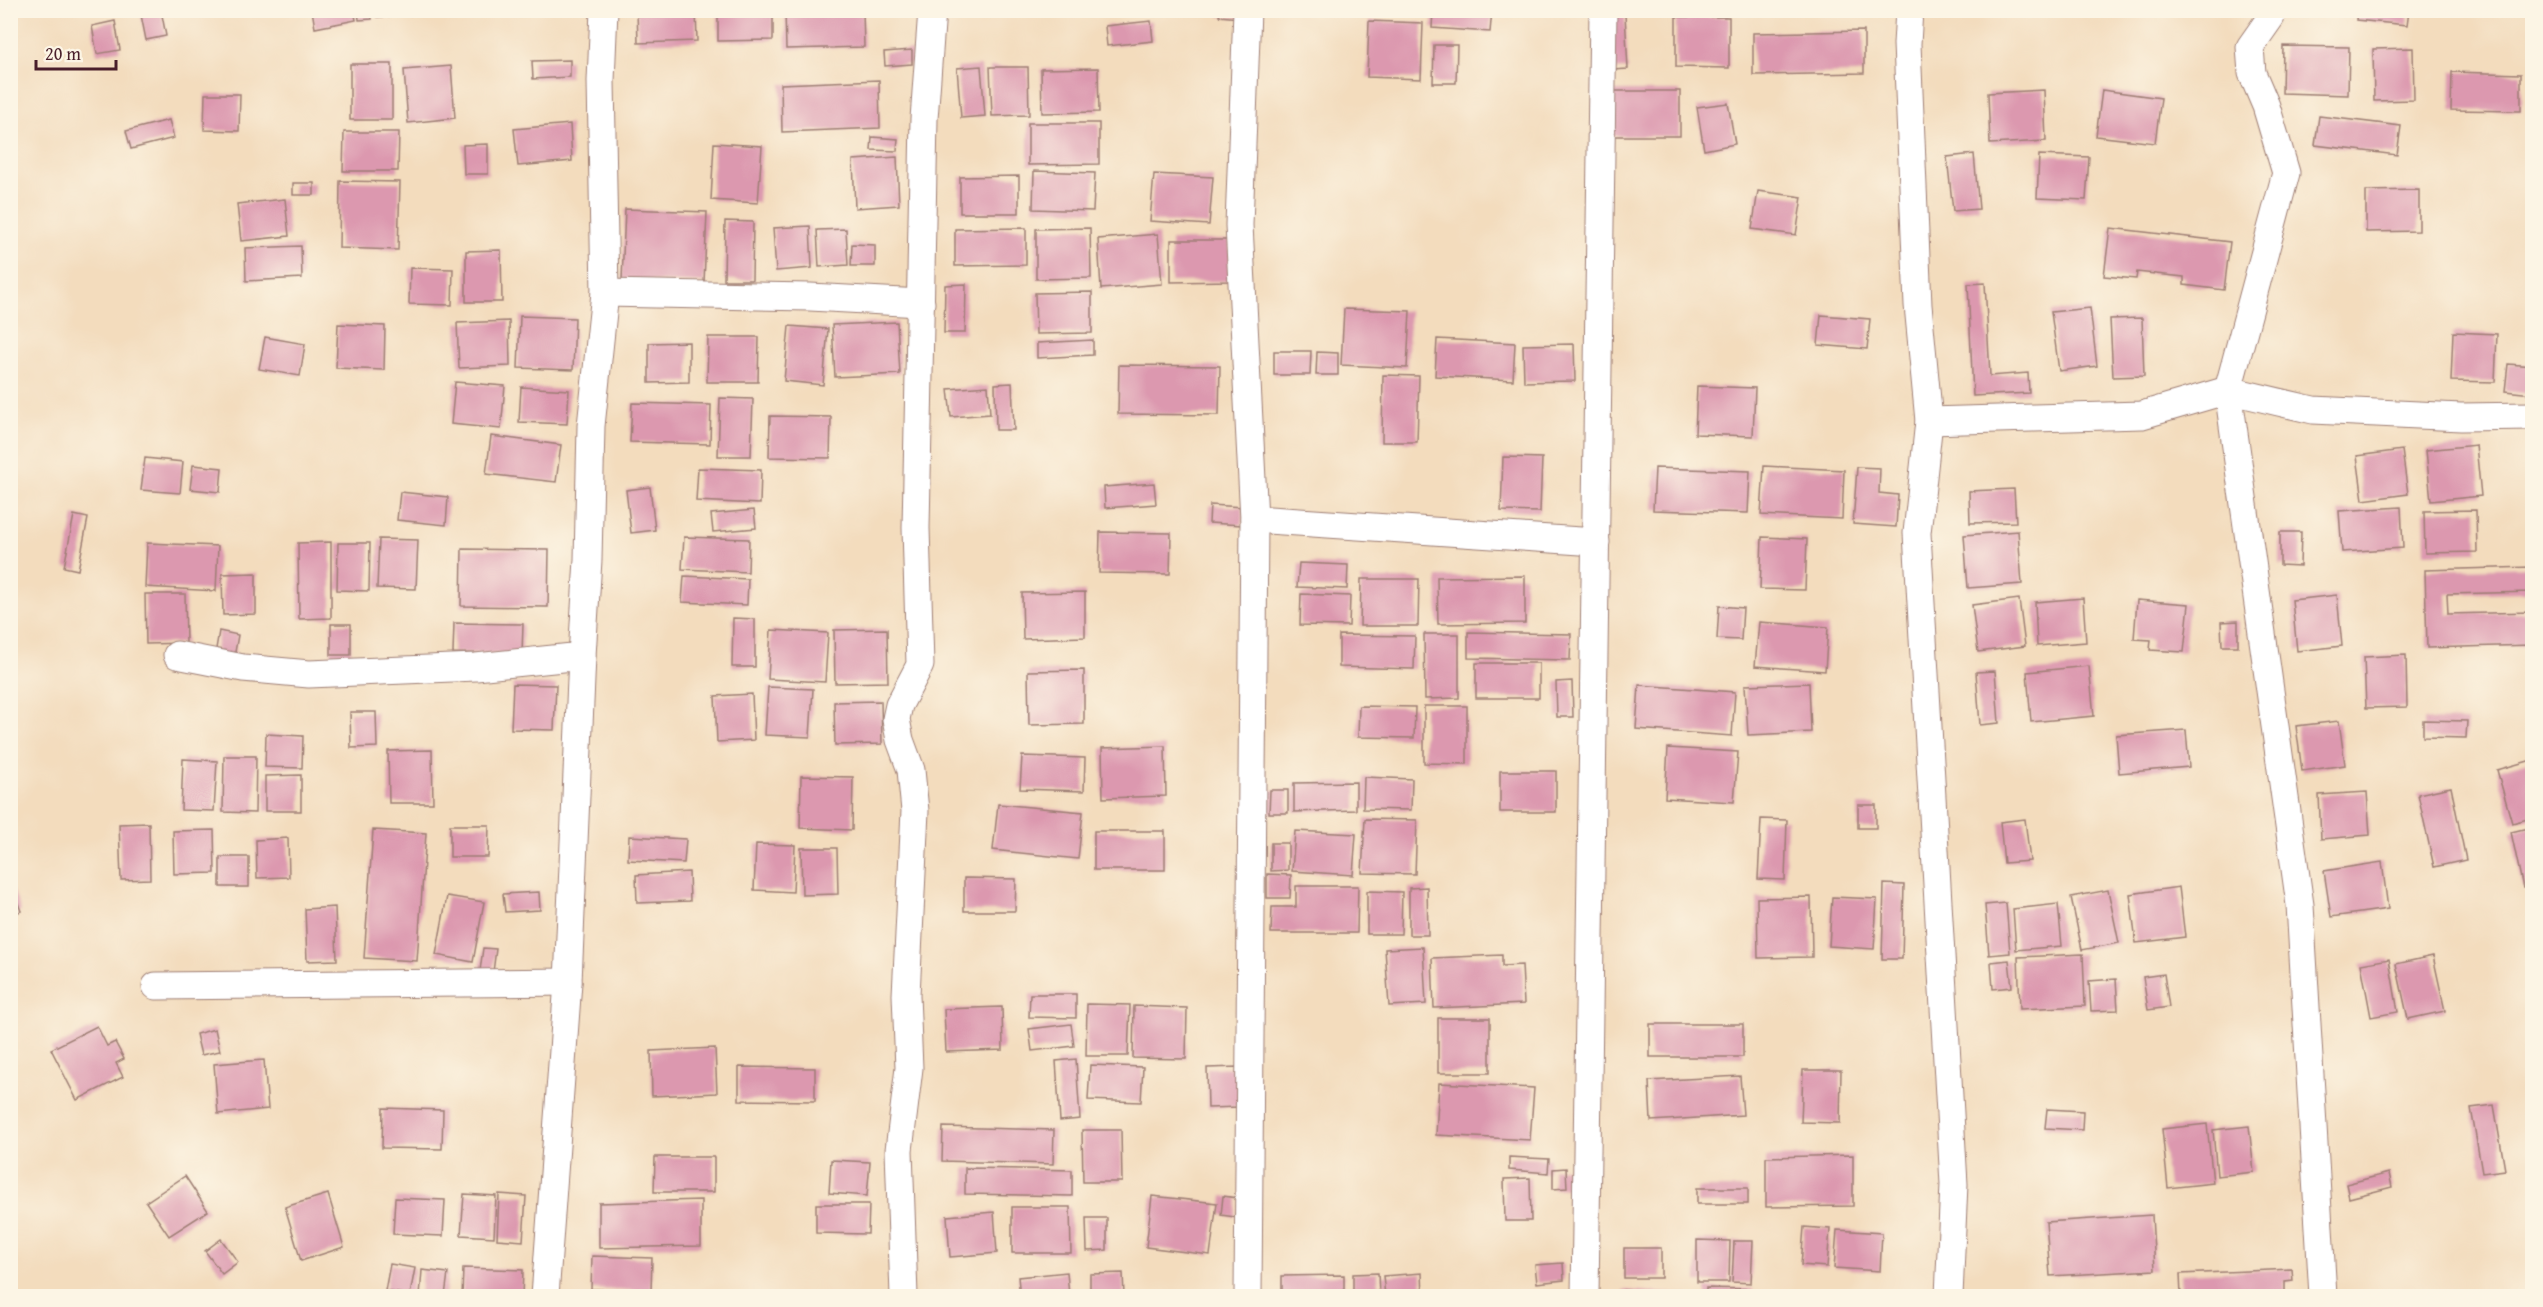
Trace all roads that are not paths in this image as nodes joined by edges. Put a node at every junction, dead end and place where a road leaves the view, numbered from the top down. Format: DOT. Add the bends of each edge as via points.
graph roads {
  1 [pos="604,10"];
  2 [pos="932,10"];
  3 [pos="1247,10"];
  4 [pos="1603,10"];
  5 [pos="1909,10"];
  6 [pos="2272,10"];
  7 [pos="605,293"];
  8 [pos="921,303"];
  9 [pos="2228,390"];
  10 [pos="2532,416"];
  11 [pos="1929,421"];
  12 [pos="1254,519"];
  13 [pos="1596,542"];
  14 [pos="177,655"];
  15 [pos="582,656"];
  16 [pos="568,981"];
  17 [pos="156,987"];
  18 [pos="545,1296"];
  19 [pos="904,1296"];
  20 [pos="1248,1296"];
  21 [pos="1585,1296"];
  22 [pos="1949,1296"];
  23 [pos="2324,1296"];
  1 -- 7 [label="street" via="601,81"];
  2 -- 8 [label="street" via="924,119"];
  3 -- 12 [label="street" via="1239,225"];
  4 -- 13 [label="street"];
  5 -- 11 [label="street" via="1907,44 1918,293"];
  6 -- 9 [label="street" via="2250,47 2252,73 2286,173"];
  7 -- 8 [label="street"];
  7 -- 15 [label="street" via="591,426"];
  8 -- 19 [label="street" via="916,528 920,665 896,719 911,770 915,811 906,995 909,1068 899,1150"];
  9 -- 10 [label="street" via="2313,410"];
  9 -- 11 [label="street" via="2142,415"];
  9 -- 23 [label="street" via="2300,905"];
  11 -- 22 [label="street" via="1917,533 1954,1184"];
  12 -- 13 [label="street"];
  12 -- 20 [label="street"];
  13 -- 21 [label="street"];
  14 -- 15 [label="street" via="243,668 309,674 476,667"];
  15 -- 16 [label="street"];
  16 -- 17 [label="street"];
  16 -- 18 [label="street"];
}
